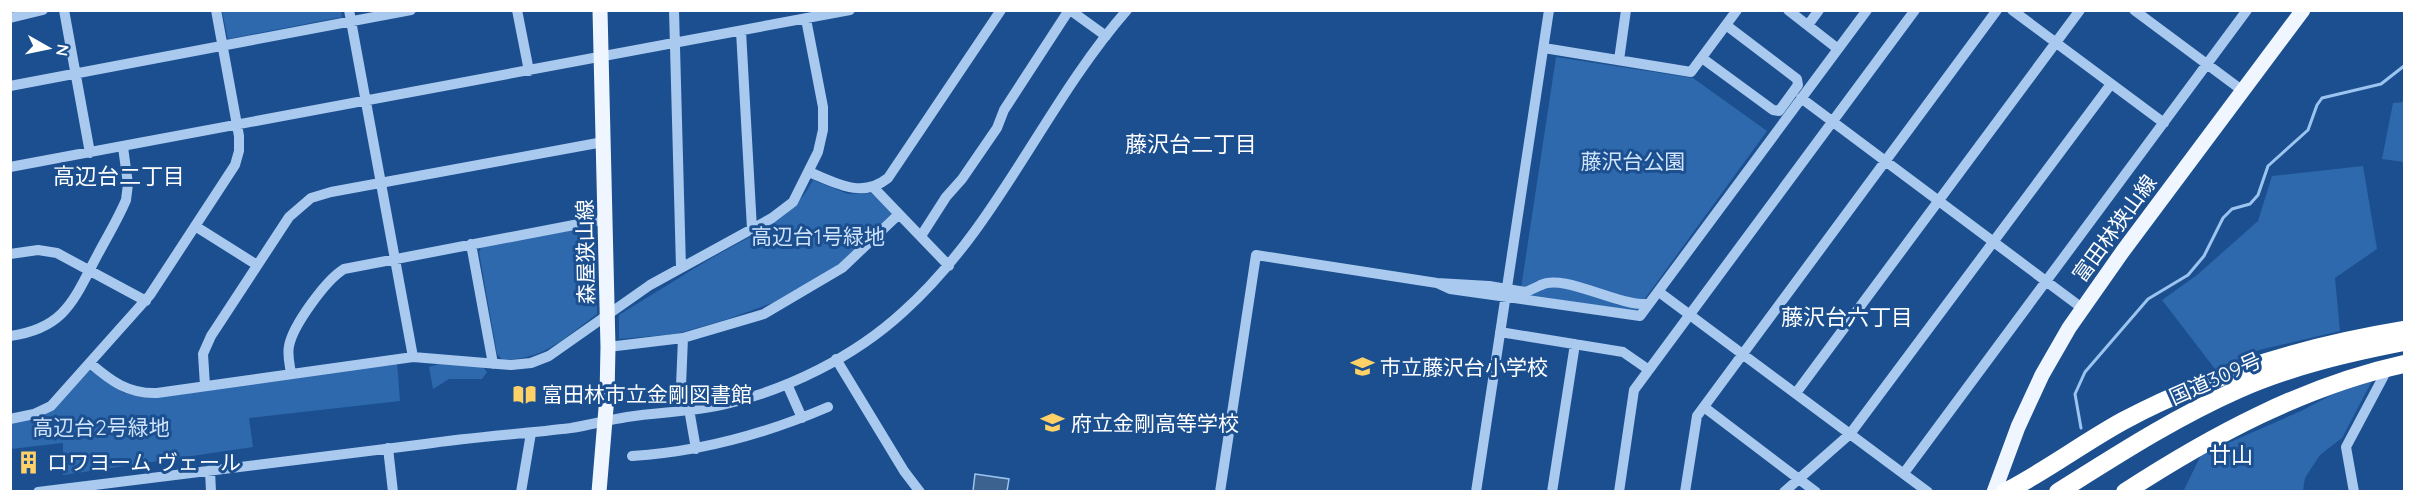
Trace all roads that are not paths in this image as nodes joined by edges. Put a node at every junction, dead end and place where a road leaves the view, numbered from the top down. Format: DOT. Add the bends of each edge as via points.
graph roads {
  1 [pos="43,10"];
  2 [pos="64,10"];
  3 [pos="216,10"];
  4 [pos="411,10"];
  5 [pos="517,10"];
  6 [pos="600,10"];
  7 [pos="674,10"];
  8 [pos="850,10"];
  9 [pos="1001,10"];
  10 [pos="1069,10"];
  11 [pos="1127,10"];
  12 [pos="1549,10"];
  13 [pos="1626,10"];
  14 [pos="1737,10"];
  15 [pos="1788,10"];
  16 [pos="1819,10"];
  17 [pos="1867,10"];
  18 [pos="1916,10"];
  19 [pos="1997,10"];
  20 [pos="2012,10"];
  21 [pos="2080,10"];
  22 [pos="2134,10"];
  23 [pos="2247,10"];
  24 [pos="2303,10"];
  25 [pos="350,16"];
  26 [pos="10,18"];
  27 [pos="806,19"];
  28 [pos="1726,25"];
  29 [pos="1808,25"];
  30 [pos="741,31"];
  31 [pos="1106,36"];
  32 [pos="2056,43"];
  33 [pos="674,44"];
  34 [pos="223,47"];
  35 [pos="1544,48"];
  36 [pos="1838,49"];
  37 [pos="601,58"];
  38 [pos="1701,58"];
  39 [pos="1619,60"];
  40 [pos="2206,65"];
  41 [pos="528,71"];
  42 [pos="76,74"];
  43 [pos="2111,84"];
  44 [pos="10,86"];
  45 [pos="2243,91"];
  46 [pos="1802,98"];
  47 [pos="366,101"];
  48 [pos="1833,122"];
  49 [pos="2164,123"];
  50 [pos="237,125"];
  51 [pos="603,142"];
  52 [pos="123,147"];
  53 [pos="90,153"];
  54 [pos="1886,161"];
  55 [pos="10,167"];
  56 [pos="809,172"];
  57 [pos="381,183"];
  58 [pos="873,188"];
  59 [pos="1939,200"];
  60 [pos="899,214"];
  61 [pos="605,219"];
  62 [pos="195,226"];
  63 [pos="752,229"];
  64 [pos="921,236"];
  65 [pos="1993,242"];
  66 [pos="471,244"];
  67 [pos="10,254"];
  68 [pos="395,258"];
  69 [pos="257,265"];
  70 [pos="950,266"];
  71 [pos="681,268"];
  72 [pos="89,270"];
  73 [pos="2046,281"];
  74 [pos="1437,283"];
  75 [pos="1659,292"];
  76 [pos="1506,298"];
  77 [pos="146,301"];
  78 [pos="1648,304"];
  79 [pos="2082,308"];
  80 [pos="608,315"];
  81 [pos="1690,315"];
  82 [pos="2404,330"];
  83 [pos="1500,332"];
  84 [pos="10,336"];
  85 [pos="683,338"];
  86 [pos="2404,342"];
  87 [pos="1575,344"];
  88 [pos="608,347"];
  89 [pos="1743,354"];
  90 [pos="2404,354"];
  91 [pos="413,357"];
  92 [pos="836,359"];
  93 [pos="90,363"];
  94 [pos="494,364"];
  95 [pos="2396,366"];
  96 [pos="1649,370"];
  97 [pos="291,374"];
  98 [pos="787,384"];
  99 [pos="205,386"];
  100 [pos="1796,393"];
  101 [pos="828,407"];
  102 [pos="1704,407"];
  103 [pos="685,410"];
  104 [pos="802,418"];
  105 [pos="10,419"];
  106 [pos="605,422"];
  107 [pos="531,433"];
  108 [pos="1850,434"];
  109 [pos="388,448"];
  110 [pos="696,449"];
  111 [pos="632,456"];
  112 [pos="210,470"];
  113 [pos="1904,473"];
  114 [pos="1800,478"];
  115 [pos="54,491"];
  116 [pos="1476,491"];
  117 [pos="2066,491"];
  118 [pos="38,492"];
  119 [pos="211,492"];
  120 [pos="393,492"];
  121 [pos="521,492"];
  122 [pos="599,492"];
  123 [pos="920,492"];
  124 [pos="1220,492"];
  125 [pos="1552,492"];
  126 [pos="1619,492"];
  127 [pos="1685,492"];
  128 [pos="1784,492"];
  129 [pos="1816,492"];
  130 [pos="1928,492"];
  131 [pos="1994,492"];
  132 [pos="2005,492"];
  133 [pos="2125,492"];
  134 [pos="2354,492"];
  1 -- 26 [label="street"];
  2 -- 42 [label="street"];
  3 -- 34 [label="street"];
  4 -- 25 [label="street"];
  5 -- 41 [label="street"];
  6 -- 37 [label="main road, 森屋狭山線"];
  7 -- 33 [label="street"];
  8 -- 27 [label="street"];
  9 -- 58 [label="street" via="896,170"];
  10 -- 31 [label="street"];
  10 -- 64 [label="street" via="1004,110 997,128"];
  11 -- 31 [label="street"];
  12 -- 35 [label="street"];
  13 -- 39 [label="street"];
  14 -- 28 [label="street"];
  15 -- 29 [label="street"];
  16 -- 29 [label="street"];
  17 -- 36 [label="street"];
  18 -- 48 [label="street"];
  19 -- 54 [label="street"];
  20 -- 32 [label="street"];
  21 -- 32 [label="street"];
  22 -- 40 [label="street"];
  23 -- 40 [label="street"];
  24 -- 45 [label="main road, 富田林狭山線"];
  25 -- 34 [label="street"];
  25 -- 47 [label="street"];
  27 -- 30 [label="street"];
  27 -- 56 [label="street" via="824,119 822,141"];
  28 -- 38 [label="street"];
  28 -- 38 [label="street" via="1797,79 1798,85 1779,111"];
  29 -- 36 [label="street"];
  30 -- 33 [label="street"];
  30 -- 63 [label="street"];
  31 -- 70 [label="street"];
  32 -- 43 [label="street"];
  32 -- 59 [label="street"];
  33 -- 37 [label="street"];
  33 -- 71 [label="street"];
  34 -- 42 [label="street"];
  34 -- 50 [label="street"];
  35 -- 39 [label="street"];
  35 -- 76 [label="street"];
  36 -- 46 [label="street"];
  37 -- 41 [label="street"];
  37 -- 51 [label="main road, 森屋狭山線"];
  38 -- 39 [label="street" via="1691,72"];
  40 -- 45 [label="street"];
  40 -- 49 [label="street"];
  41 -- 47 [label="street"];
  42 -- 44 [label="street"];
  42 -- 53 [label="street"];
  43 -- 49 [label="street"];
  43 -- 65 [label="street"];
  45 -- 79 [label="main road, 富田林狭山線"];
  46 -- 48 [label="street"];
  46 -- 75 [label="street"];
  47 -- 50 [label="street"];
  47 -- 57 [label="street"];
  48 -- 54 [label="street"];
  48 -- 81 [label="street"];
  49 -- 73 [label="street"];
  50 -- 52 [label="street"];
  50 -- 62 [label="street" via="239,151 235,165"];
  51 -- 57 [label="street"];
  51 -- 61 [label="main road, 森屋狭山線"];
  52 -- 53 [label="street"];
  52 -- 72 [label="street" via="126,200"];
  53 -- 55 [label="street"];
  54 -- 59 [label="street"];
  54 -- 89 [label="street"];
  56 -- 58 [label="street" via="843,187"];
  56 -- 63 [label="street" via="793,202"];
  57 -- 68 [label="street"];
  57 -- 69 [label="street" via="321,195 303,204 289,217"];
  58 -- 60 [label="street"];
  59 -- 65 [label="street"];
  59 -- 100 [label="street"];
  60 -- 64 [label="street"];
  60 -- 85 [label="street" via="842,268 764,314"];
  61 -- 66 [label="street"];
  61 -- 80 [label="main road, 森屋狭山線"];
  62 -- 69 [label="street"];
  62 -- 77 [label="street"];
  63 -- 71 [label="street"];
  64 -- 70 [label="street"];
  65 -- 73 [label="street"];
  65 -- 108 [label="street"];
  66 -- 68 [label="street"];
  66 -- 94 [label="street"];
  67 -- 72 [label="street" via="48,251"];
  68 -- 91 [label="street"];
  68 -- 97 [label="street" via="344,269 329,280 291,337"];
  69 -- 99 [label="street" via="205,346"];
  70 -- 92 [label="street" via="899,316"];
  71 -- 80 [label="street"];
  72 -- 77 [label="street"];
  72 -- 84 [label="street" via="70,304 56,319 31,332"];
  73 -- 79 [label="street"];
  73 -- 113 [label="street"];
  74 -- 76 [label="street" via="1450,289"];
  74 -- 78 [label="street, bridge" via="1526,292 1555,282 1623,302"];
  74 -- 124 [label="street" via="1256,255"];
  75 -- 78 [label="street"];
  75 -- 81 [label="street"];
  76 -- 78 [label="street" via="1640,316"];
  76 -- 83 [label="street"];
  77 -- 93 [label="street"];
  79 -- 131 [label="main road, 富田林狭山線" via="2042,375"];
  80 -- 88 [label="main road, 森屋狭山線"];
  80 -- 94 [label="street" via="539,361"];
  81 -- 89 [label="street"];
  81 -- 96 [label="street"];
  82 -- 132 [label="highway" via="2325,344 2198,386 2124,421"];
  83 -- 87 [label="street"];
  83 -- 116 [label="street"];
  85 -- 88 [label="street"];
  85 -- 103 [label="street"];
  86 -- 117 [label="highway, 国道309号" via="2316,362 2239,389 2160,429"];
  87 -- 96 [label="street" via="1623,352"];
  87 -- 125 [label="street"];
  88 -- 106 [label="main road, 森屋狭山線"];
  89 -- 100 [label="street"];
  89 -- 102 [label="street"];
  90 -- 117 [label="highway, 国道309号" via="2325,372 2217,412"];
  91 -- 94 [label="street"];
  91 -- 97 [label="street"];
  92 -- 98 [label="street"];
  92 -- 123 [label="street"];
  93 -- 99 [label="street" via="118,385 138,392"];
  93 -- 105 [label="street" via="51,406"];
  95 -- 133 [label="highway" via="2336,384 2263,414 2204,443"];
  95 -- 134 [label="street" via="2346,447"];
  96 -- 126 [label="street" via="1634,390"];
  97 -- 99 [label="street"];
  98 -- 103 [label="street" via="723,405"];
  98 -- 104 [label="street"];
  100 -- 108 [label="street"];
  101 -- 104 [label="street"];
  102 -- 114 [label="street"];
  102 -- 127 [label="street" via="1697,416"];
  103 -- 106 [label="street"];
  103 -- 110 [label="street"];
  104 -- 110 [label="street" via="774,430"];
  106 -- 107 [label="street"];
  106 -- 122 [label="main road, 森屋狭山線"];
  107 -- 109 [label="street"];
  107 -- 121 [label="street"];
  108 -- 113 [label="street"];
  108 -- 114 [label="street"];
  109 -- 112 [label="street"];
  109 -- 120 [label="street"];
  110 -- 111 [label="street"];
  112 -- 115 [label="street"];
  112 -- 119 [label="street"];
  113 -- 130 [label="street"];
  114 -- 128 [label="street"];
  114 -- 129 [label="street"];
  115 -- 118 [label="street"];
}
